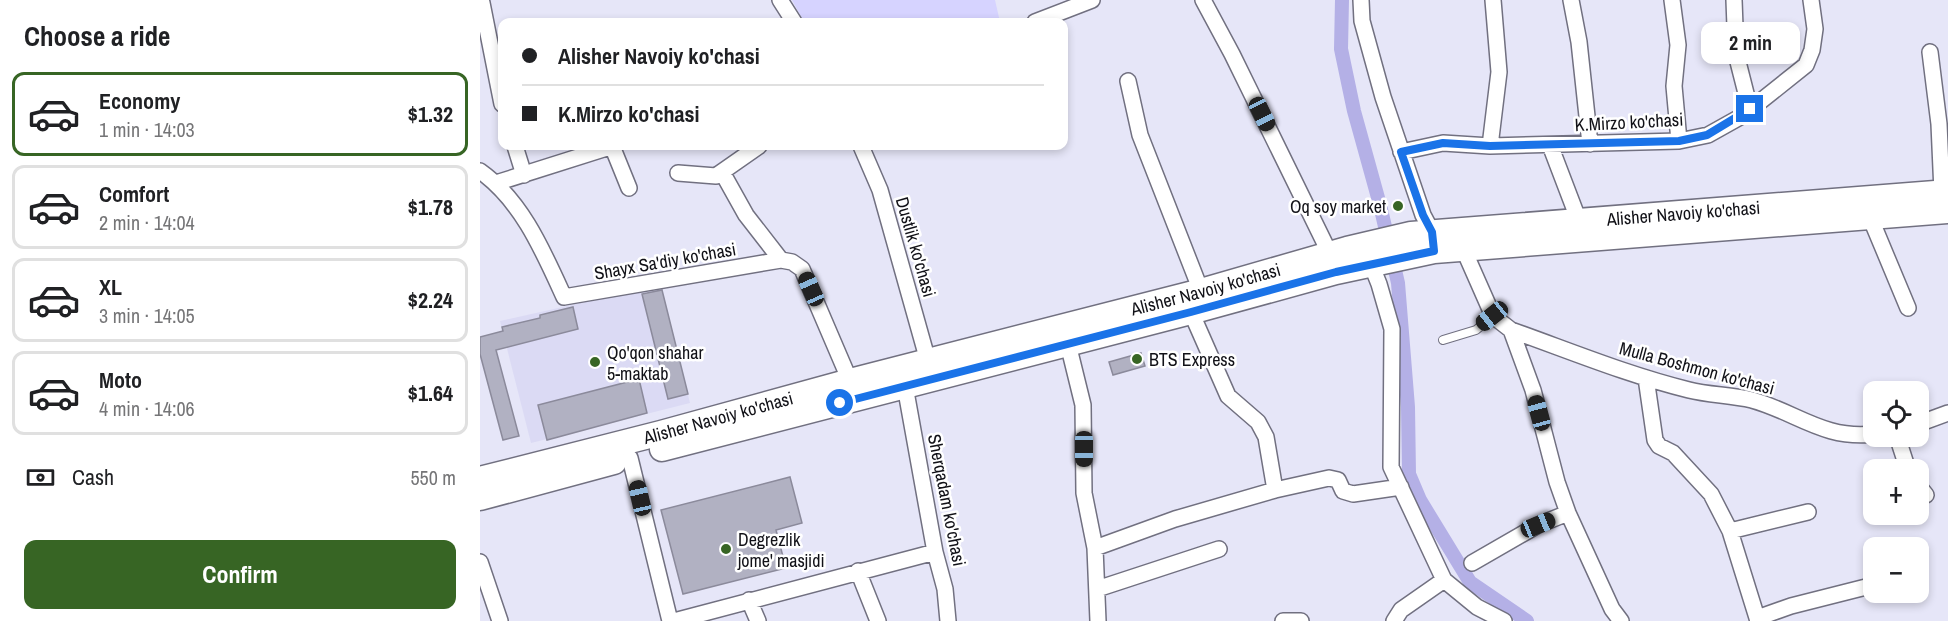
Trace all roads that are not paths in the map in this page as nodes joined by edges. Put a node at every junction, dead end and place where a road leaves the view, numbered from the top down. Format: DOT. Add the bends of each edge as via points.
graph roads {
  1 [pos="780,0"];
  2 [pos="1092,0"];
  3 [pos="1203,0"];
  4 [pos="1360,0"];
  5 [pos="1493,0"];
  6 [pos="1570,0"];
  7 [pos="1672,0"];
  8 [pos="1734,0"];
  9 [pos="1811,0"];
  10 [pos="484,2"];
  11 [pos="791,18"];
  12 [pos="1045,18"];
  13 [pos="1930,52"];
  14 [pos="498,81"];
  15 [pos="1128,81"];
  16 [pos="1750,109"];
  17 [pos="1679,141"];
  18 [pos="1590,144"];
  19 [pos="1550,145"];
  20 [pos="1490,146"];
  21 [pos="516,150"];
  22 [pos="601,150"];
  23 [pos="615,150"];
  24 [pos="753,150"];
  25 [pos="863,150"];
  26 [pos="1401,152"];
  27 [pos="480,171"];
  28 [pos="722,172"];
  29 [pos="678,173"];
  30 [pos="524,175"];
  31 [pos="496,183"];
  32 [pos="629,188"];
  33 [pos="1946,198"];
  34 [pos="1870,217"];
  35 [pos="1579,221"];
  36 [pos="1462,239"];
  37 [pos="1423,243"];
  38 [pos="1330,254"];
  39 [pos="1374,256"];
  40 [pos="781,260"];
  41 [pos="1196,302"];
  42 [pos="1908,308"];
  43 [pos="1492,316"];
  44 [pos="1511,330"];
  45 [pos="1443,340"];
  46 [pos="1068,344"];
  47 [pos="928,361"];
  48 [pos="1646,378"];
  49 [pos="850,381"];
  50 [pos="905,386"];
  51 [pos="1948,413"];
  52 [pos="1929,420"];
  53 [pos="1863,435"];
  54 [pos="630,458"];
  55 [pos="480,479"];
  56 [pos="1401,487"];
  57 [pos="1275,490"];
  58 [pos="480,498"];
  59 [pos="1808,512"];
  60 [pos="1568,513"];
  61 [pos="1730,531"];
  62 [pos="1095,548"];
  63 [pos="1219,549"];
  64 [pos="935,552"];
  65 [pos="480,562"];
  66 [pos="1472,563"];
  67 [pos="858,571"];
  68 [pos="1444,580"];
  69 [pos="1863,588"];
  70 [pos="1097,589"];
  71 [pos="749,600"];
  72 [pos="1475,614"];
  73 [pos="1758,619"];
  74 [pos="500,621"];
  75 [pos="670,621"];
  76 [pos="674,621"];
  77 [pos="758,621"];
  78 [pos="878,621"];
  79 [pos="948,621"];
  80 [pos="1098,621"];
  81 [pos="1283,621"];
  82 [pos="1301,621"];
  83 [pos="1394,621"];
  84 [pos="1504,621"];
  85 [pos="1621,621"];
  1 -- 11 [label="street"];
  2 -- 12 [label="street"];
  3 -- 38 [label="street"];
  4 -- 26 [label="street" via="1362,21"];
  5 -- 20 [label="street" via="1498,72"];
  6 -- 18 [label="street"];
  7 -- 17 [label="street" via="1678,45 1674,86"];
  8 -- 16 [label="street" via="1736,54"];
  9 -- 16 [label="street, K.Mirzo ko'chasi" via="1815,29 1806,65"];
  10 -- 14 [label="street"];
  13 -- 33 [label="street"];
  15 -- 41 [label="street" via="1140,135"];
  16 -- 17 [label="street, K.Mirzo ko'chasi" via="1707,135"];
  17 -- 18 [label="street, K.Mirzo ko'chasi"];
  18 -- 19 [label="street, K.Mirzo ko'chasi"];
  19 -- 20 [label="street, K.Mirzo ko'chasi"];
  19 -- 35 [label="street"];
  20 -- 26 [label="street, K.Mirzo ko'chasi" via="1443,143"];
  21 -- 30 [label="street"];
  22 -- 30 [label="street"];
  23 -- 32 [label="street"];
  24 -- 28 [label="street"];
  25 -- 47 [label="street, Dustlik ko'chasi" via="880,190"];
  26 -- 37 [label="street" via="1423,215"];
  27 -- 31 [label="street, Shayx Sa'diy ko'chasi"];
  28 -- 29 [label="street" via="716,176"];
  28 -- 40 [label="street" via="746,215"];
  30 -- 31 [label="street"];
  31 -- 40 [label="street, Shayx Sa'diy ko'chasi" via="536,235 564,297"];
  33 -- 34 [label="main road, Alisher Navoiy ko'chasi"];
  33 -- 35 [label="main road, Alisher Navoiy ko'chasi"];
  34 -- 36 [label="main road, Alisher Navoiy ko'chasi"];
  34 -- 42 [label="street"];
  35 -- 36 [label="main road, Alisher Navoiy ko'chasi"];
  36 -- 37 [label="main road, Alisher Navoiy ko'chasi"];
  36 -- 43 [label="street"];
  37 -- 39 [label="main road, Alisher Navoiy ko'chasi"];
  38 -- 39 [label="main road, Alisher Navoiy ko'chasi"];
  38 -- 41 [label="main road, Alisher Navoiy ko'chasi"];
  39 -- 41 [label="main road, Alisher Navoiy ko'chasi"];
  39 -- 56 [label="street" via="1392,329 1391,467"];
  40 -- 49 [label="street" via="802,269"];
  41 -- 46 [label="main road, Alisher Navoiy ko'chasi"];
  41 -- 47 [label="main road, Alisher Navoiy ko'chasi"];
  41 -- 57 [label="street" via="1228,396 1246,409 1266,437"];
  43 -- 44 [label="street, Mulla Boshmon ko'chasi"];
  43 -- 45 [label="lane" via="1476,330"];
  44 -- 48 [label="street, Mulla Boshmon ko'chasi"];
  44 -- 60 [label="street" via="1533,390"];
  46 -- 50 [label="main road, Alisher Navoiy ko'chasi"];
  46 -- 62 [label="street" via="1083,405 1084,493"];
  47 -- 49 [label="main road, Alisher Navoiy ko'chasi"];
  48 -- 53 [label="street, Mulla Boshmon ko'chasi" via="1753,400 1824,430"];
  48 -- 61 [label="street" via="1655,440 1673,453 1711,494"];
  49 -- 55 [label="main road, Alisher Navoiy ko'chasi"];
  50 -- 54 [label="main road, Alisher Navoiy ko'chasi"];
  50 -- 64 [label="street, Sherqadam ko'chasi"];
  51 -- 52 [label="street"];
  54 -- 58 [label="main road, Alisher Navoiy ko'chasi"];
  54 -- 75 [label="street"];
  56 -- 57 [label="street" via="1353,494 1343,491 1338,480 1329,478"];
  56 -- 68 [label="street"];
  57 -- 62 [label="street" via="1175,519"];
  59 -- 61 [label="street"];
  60 -- 66 [label="street" via="1538,525"];
  60 -- 85 [label="street"];
  61 -- 73 [label="street"];
  62 -- 70 [label="street"];
  63 -- 70 [label="street"];
  64 -- 67 [label="street"];
  64 -- 79 [label="street, Sherqadam ko'chasi"];
  65 -- 74 [label="street"];
  67 -- 71 [label="street"];
  67 -- 78 [label="street"];
  68 -- 72 [label="street"];
  68 -- 83 [label="street" via="1401,610"];
  69 -- 73 [label="street" via="1791,606"];
  70 -- 80 [label="street"];
  71 -- 76 [label="street"];
  71 -- 77 [label="street"];
  72 -- 84 [label="street"];
  81 -- 82 [label="street"];
}
